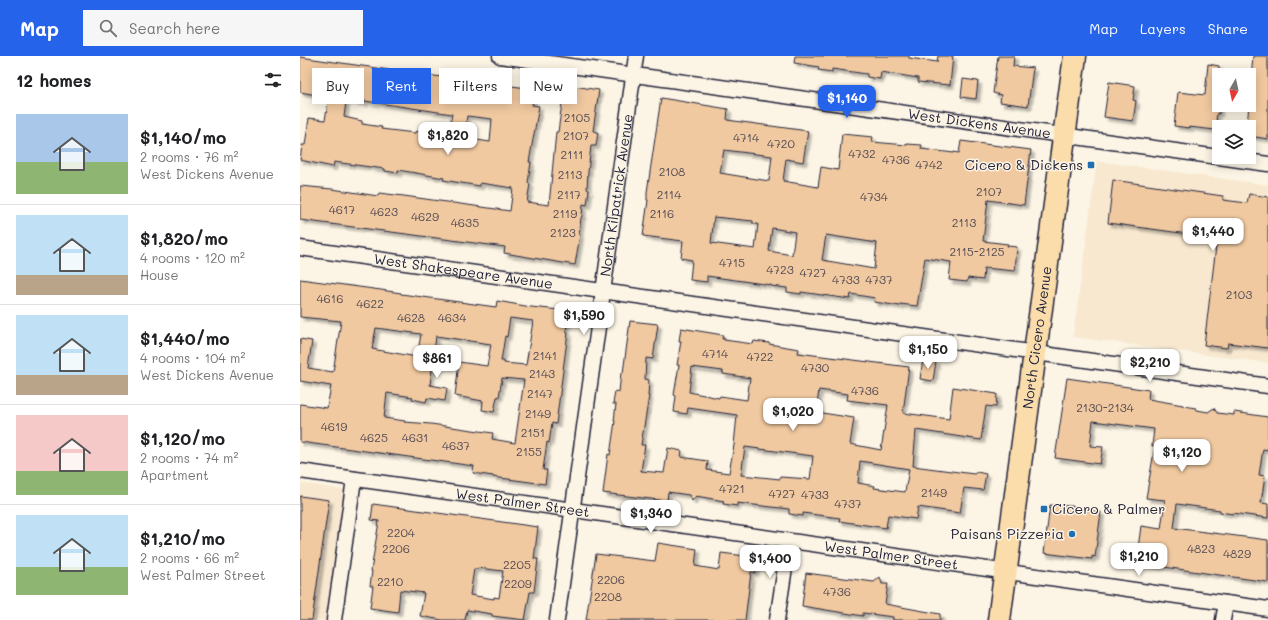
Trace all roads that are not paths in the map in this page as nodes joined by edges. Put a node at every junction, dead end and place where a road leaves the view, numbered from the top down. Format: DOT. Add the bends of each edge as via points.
graph roads {
  1 [pos="500,56"];
  2 [pos="636,56"];
  3 [pos="1075,56"];
  4 [pos="634,76"];
  5 [pos="1064,136"];
  6 [pos="1268,164"];
  7 [pos="300,248"];
  8 [pos="604,291"];
  9 [pos="1035,354"];
  10 [pos="1268,386"];
  11 [pos="300,471"];
  12 [pos="354,479"];
  13 [pos="572,510"];
  14 [pos="788,541"];
  15 [pos="1006,571"];
  16 [pos="1226,603"];
  17 [pos="1268,609"];
  18 [pos="334,620"];
  19 [pos="557,620"];
  20 [pos="777,620"];
  21 [pos="999,620"];
  22 [pos="1223,620"];
  1 -- 4 [label="street, West Dickens Avenue"];
  2 -- 4 [label="street, North Kilpatrick Avenue"];
  3 -- 5 [label="main road, North Cicero Avenue"];
  4 -- 5 [label="street, West Dickens Avenue"];
  4 -- 8 [label="street, North Kilpatrick Avenue"];
  5 -- 6 [label="street, West Dickens Avenue"];
  5 -- 9 [label="main road, North Cicero Avenue"];
  7 -- 8 [label="street, West Shakespeare Avenue"];
  8 -- 9 [label="street, West Shakespeare Avenue"];
  8 -- 13 [label="street, North Kilpatrick Avenue"];
  9 -- 10 [label="street, West Shakespeare Avenue"];
  9 -- 15 [label="main road, North Cicero Avenue"];
  11 -- 12 [label="street, West Palmer Street"];
  12 -- 13 [label="street, West Palmer Street"];
  12 -- 18 [label="street"];
  13 -- 14 [label="street, West Palmer Street"];
  13 -- 19 [label="street, North Kilpatrick Avenue"];
  14 -- 15 [label="street, West Palmer Street"];
  14 -- 20 [label="street"];
  15 -- 16 [label="street, West Palmer Street"];
  15 -- 21 [label="main road, North Cicero Avenue"];
  16 -- 17 [label="street, West Palmer Street"];
  16 -- 22 [label="street"];
}
